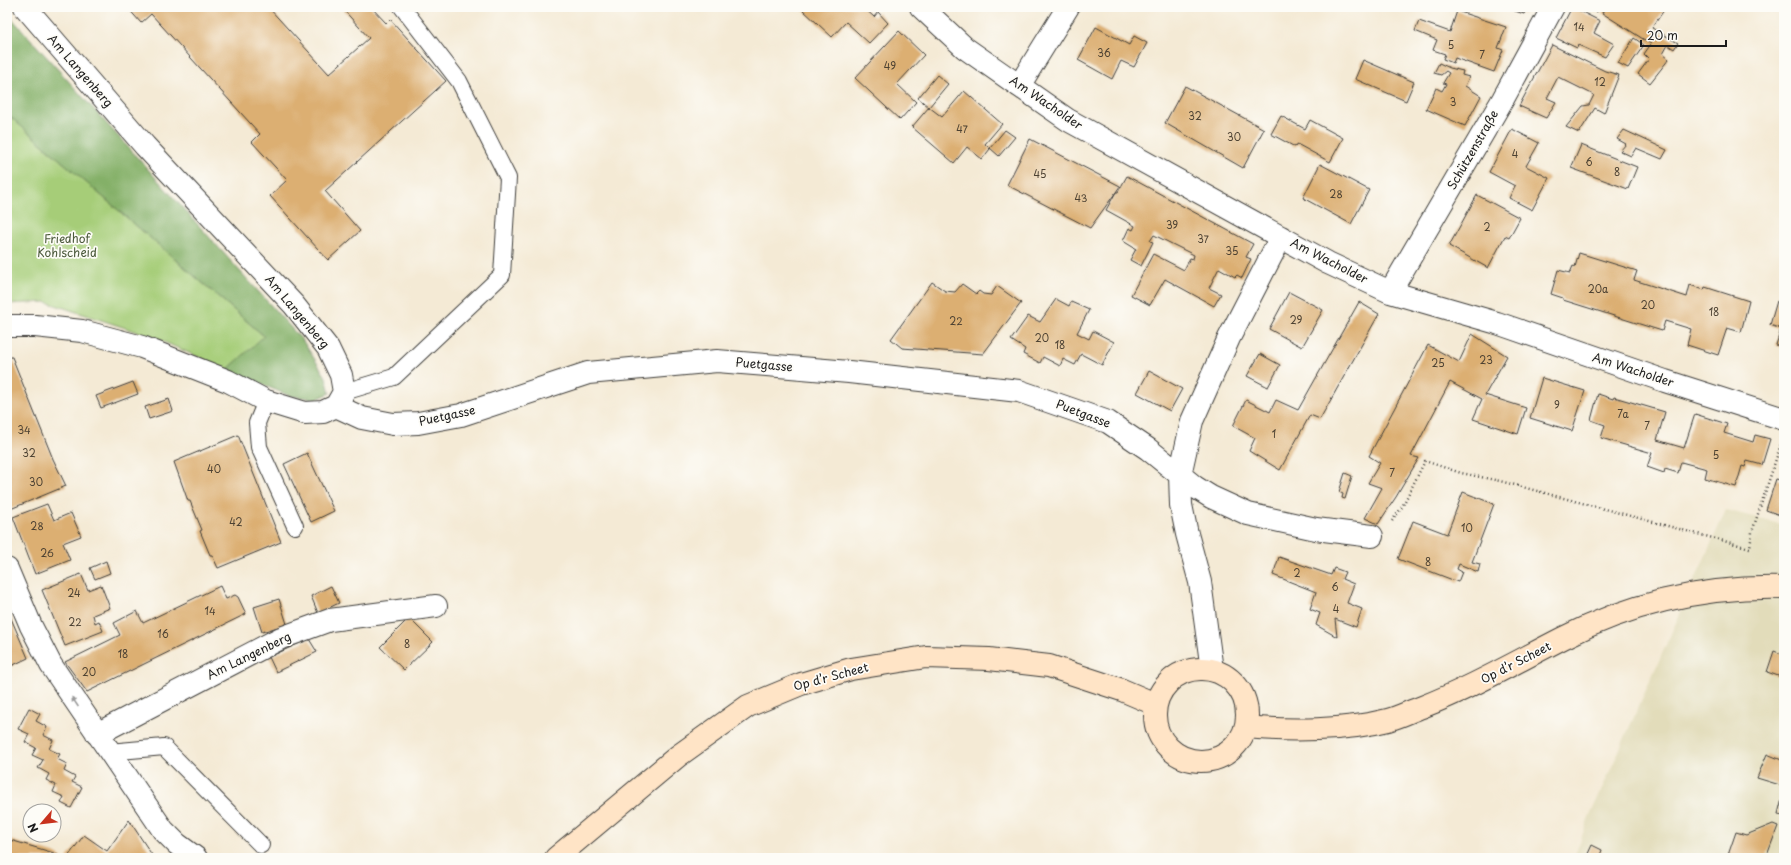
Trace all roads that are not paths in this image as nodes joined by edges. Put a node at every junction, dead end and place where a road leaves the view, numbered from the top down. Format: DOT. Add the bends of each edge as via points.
graph roads {
  1 [pos="25,7"];
  2 [pos="402,7"];
  3 [pos="921,7"];
  4 [pos="1068,7"];
  5 [pos="1553,7"];
  6 [pos="1020,86"];
  7 [pos="1281,237"];
  8 [pos="1390,292"];
  9 [pos="7,326"];
  10 [pos="340,399"];
  11 [pos="266,401"];
  12 [pos="1784,419"];
  13 [pos="1180,475"];
  14 [pos="295,526"];
  15 [pos="1372,536"];
  16 [pos="7,568"];
  17 [pos="1784,588"];
  18 [pos="436,606"];
  19 [pos="1212,670"];
  20 [pos="1155,704"];
  21 [pos="1246,727"];
  22 [pos="103,743"];
  23 [pos="261,845"];
  24 [pos="196,858"];
  25 [pos="556,858"];
  1 -- 10 [label="street, Am Langenberg" via="144,146 294,306 328,348 341,374"];
  2 -- 10 [label="lane" via="459,81 508,178 502,275 394,377"];
  3 -- 6 [label="street, Am Wacholder" via="965,48"];
  4 -- 6 [label="street"];
  5 -- 8 [label="street, Schützenstraße" via="1503,99"];
  6 -- 7 [label="street, Am Wacholder" via="1068,120"];
  7 -- 8 [label="street, Am Wacholder" via="1328,263"];
  7 -- 13 [label="street" via="1229,338 1192,421"];
  8 -- 12 [label="street, Am Wacholder" via="1497,323"];
  9 -- 11 [label="street" via="82,330 142,347 228,381"];
  10 -- 11 [label="street" via="323,412 305,413"];
  10 -- 13 [label="street, Puetgasse" via="362,418 393,424 418,423 461,415 588,374 717,361 849,372 1019,391 1108,422"];
  11 -- 14 [label="lane" via="257,423 259,447"];
  13 -- 15 [label="street, Puetgasse" via="1212,497 1248,514 1316,529"];
  13 -- 19 [label="street" via="1181,505 1200,582"];
  22 -- 16 [label="street, one-way" via="51,665 31,626"];
  17 -- 21 [label="street, Op d’r Scheet" via="1754,587 1694,594 1626,610 1443,699 1388,720 1283,730"];
  18 -- 22 [label="street, Am Langenberg" via="330,620 281,638"];
  19 -- 20 [label="street" via="1199,669 1176,676 1167,683"];
  19 -- 21 [label="street" via="1233,681 1241,691 1247,708"];
  20 -- 21 [label="street" via="1155,721 1159,736 1169,749 1182,758 1197,762 1223,757 1242,739"];
  20 -- 25 [label="street, Op d’r Scheet" via="1122,690 1049,666 989,659 926,657 851,669 801,684 748,706 678,756"];
  22 -- 23 [label="lane" via="164,747"];
  22 -- 24 [label="street" via="163,830"];
}
